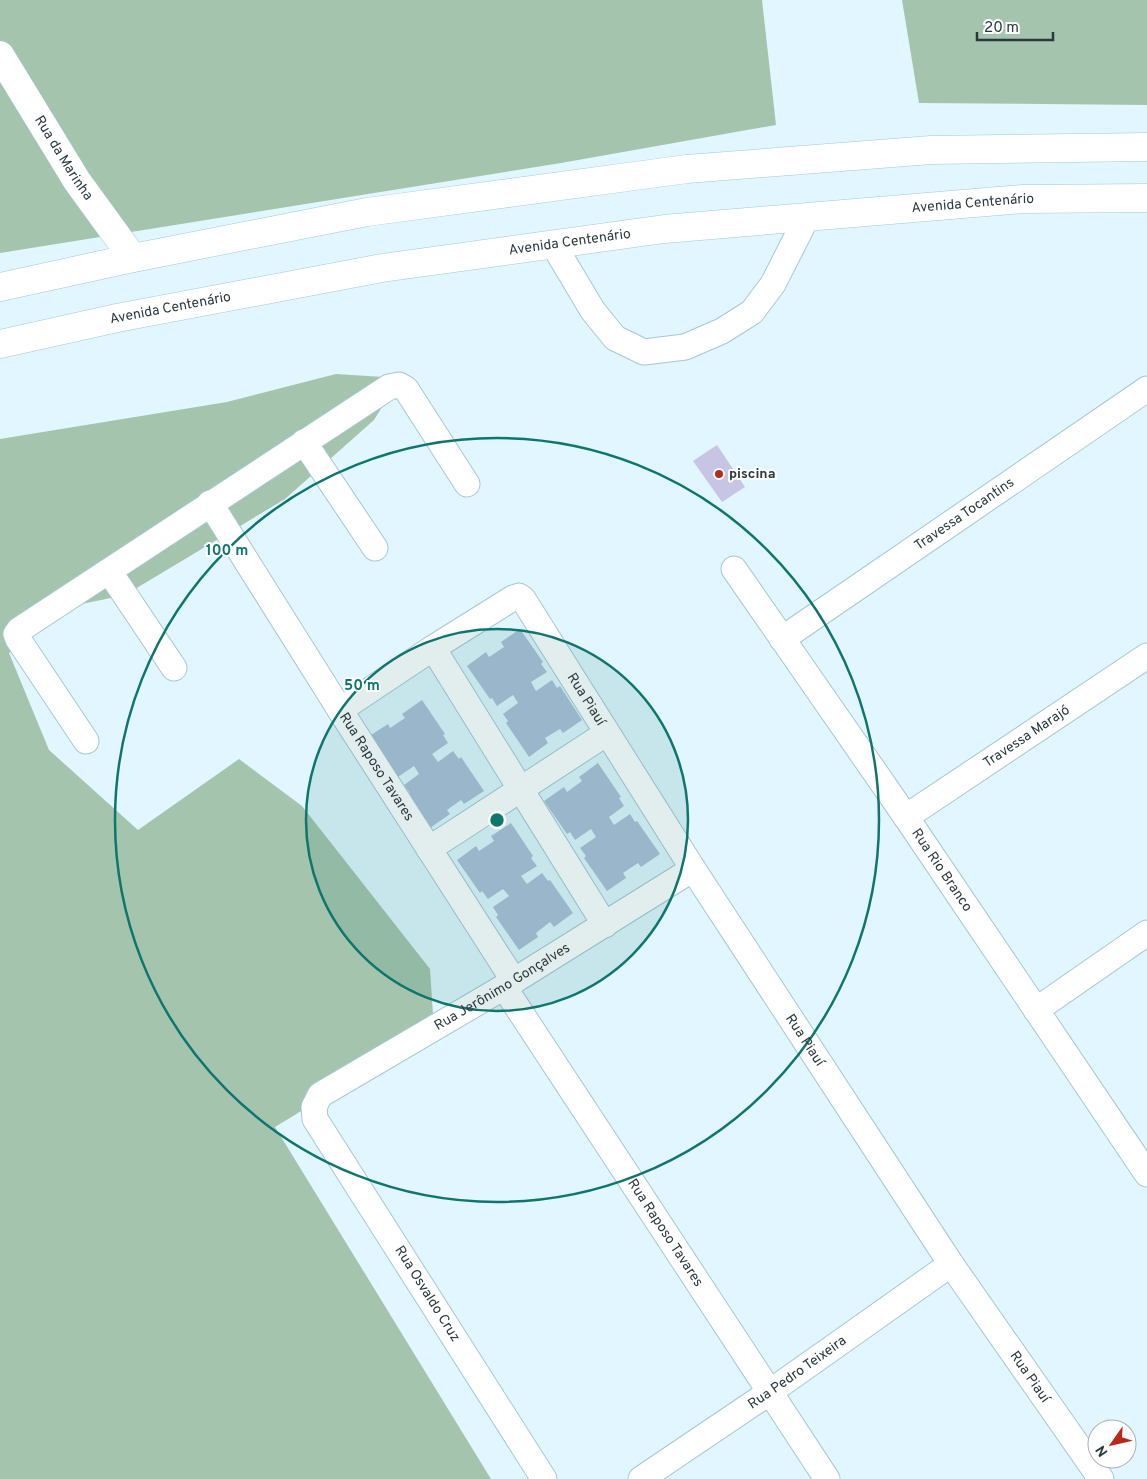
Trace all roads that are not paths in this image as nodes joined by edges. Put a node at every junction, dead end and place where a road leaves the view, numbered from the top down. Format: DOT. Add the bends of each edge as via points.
graph roads {
  1 [pos="0,55"];
  2 [pos="1147,147"];
  3 [pos="1147,198"];
  4 [pos="807,217"];
  5 [pos="553,244"];
  6 [pos="133,258"];
  7 [pos="0,287"];
  8 [pos="0,344"];
  9 [pos="1147,389"];
  10 [pos="304,442"];
  11 [pos="467,484"];
  12 [pos="210,503"];
  13 [pos="376,548"];
  14 [pos="734,569"];
  15 [pos="109,571"];
  16 [pos="782,639"];
  17 [pos="433,648"];
  18 [pos="1147,656"];
  19 [pos="174,668"];
  20 [pos="340,710"];
  21 [pos="607,733"];
  22 [pos="86,741"];
  23 [pos="522,790"];
  24 [pos="906,816"];
  25 [pos="428,850"];
  26 [pos="693,869"];
  27 [pos="605,925"];
  28 [pos="1147,933"];
  29 [pos="509,984"];
  30 [pos="1036,1010"];
  31 [pos="314,1107"];
  32 [pos="1147,1174"];
  33 [pos="951,1264"];
  34 [pos="770,1392"];
  35 [pos="544,1479"];
  36 [pos="641,1479"];
  37 [pos="827,1479"];
  38 [pos="1101,1479"];
  1 -- 6 [label="main road, Rua da Marinha" via="77,181"];
  2 -- 6 [label="main road" via="931,150 687,168 367,212"];
  3 -- 4 [label="main road, Avenida Centenário" via="1023,199"];
  4 -- 5 [label="main road, Avenida Centenário" via="664,229"];
  4 -- 5 [label="street" via="773,284 752,312 722,331 685,347 644,352 615,338 593,311"];
  5 -- 8 [label="main road, Avenida Centenário" via="382,268 117,318"];
  6 -- 7 [label="main road"];
  9 -- 16 [label="street, Travessa Tocantins"];
  10 -- 11 [label="street" via="389,387 399,385 406,389"];
  10 -- 12 [label="street"];
  10 -- 13 [label="street"];
  12 -- 15 [label="street"];
  12 -- 20 [label="street, Rua Raposo Tavares"];
  14 -- 16 [label="street, Rua Rio Branco"];
  15 -- 19 [label="street"];
  15 -- 22 [label="street" via="16,634"];
  16 -- 24 [label="street, Rua Rio Branco"];
  17 -- 20 [label="street"];
  17 -- 21 [label="street, Rua Piauí" via="519,596"];
  17 -- 23 [label="street"];
  18 -- 24 [label="street, Travessa Marajó"];
  20 -- 25 [label="street, Rua Raposo Tavares"];
  21 -- 23 [label="street"];
  21 -- 26 [label="street, Rua Piauí"];
  23 -- 25 [label="street"];
  23 -- 27 [label="street"];
  24 -- 30 [label="street, Rua Rio Branco"];
  25 -- 29 [label="street, Rua Raposo Tavares"];
  26 -- 27 [label="street, Rua Jerônimo Gonçalves"];
  26 -- 33 [label="street, Rua Piauí"];
  27 -- 29 [label="street, Rua Jerônimo Gonçalves"];
  28 -- 30 [label="street"];
  29 -- 31 [label="street, Rua Jerônimo Gonçalves" via="320,1095"];
  29 -- 34 [label="street, Rua Raposo Tavares"];
  30 -- 32 [label="street, Rua Rio Branco"];
  31 -- 35 [label="street, Rua Osvaldo Cruz" via="315,1119"];
  33 -- 34 [label="street, Rua Pedro Teixeira"];
  33 -- 38 [label="street, Rua Piauí"];
  34 -- 36 [label="street, Rua Pedro Teixeira"];
  34 -- 37 [label="street, Rua Raposo Tavares"];
}
